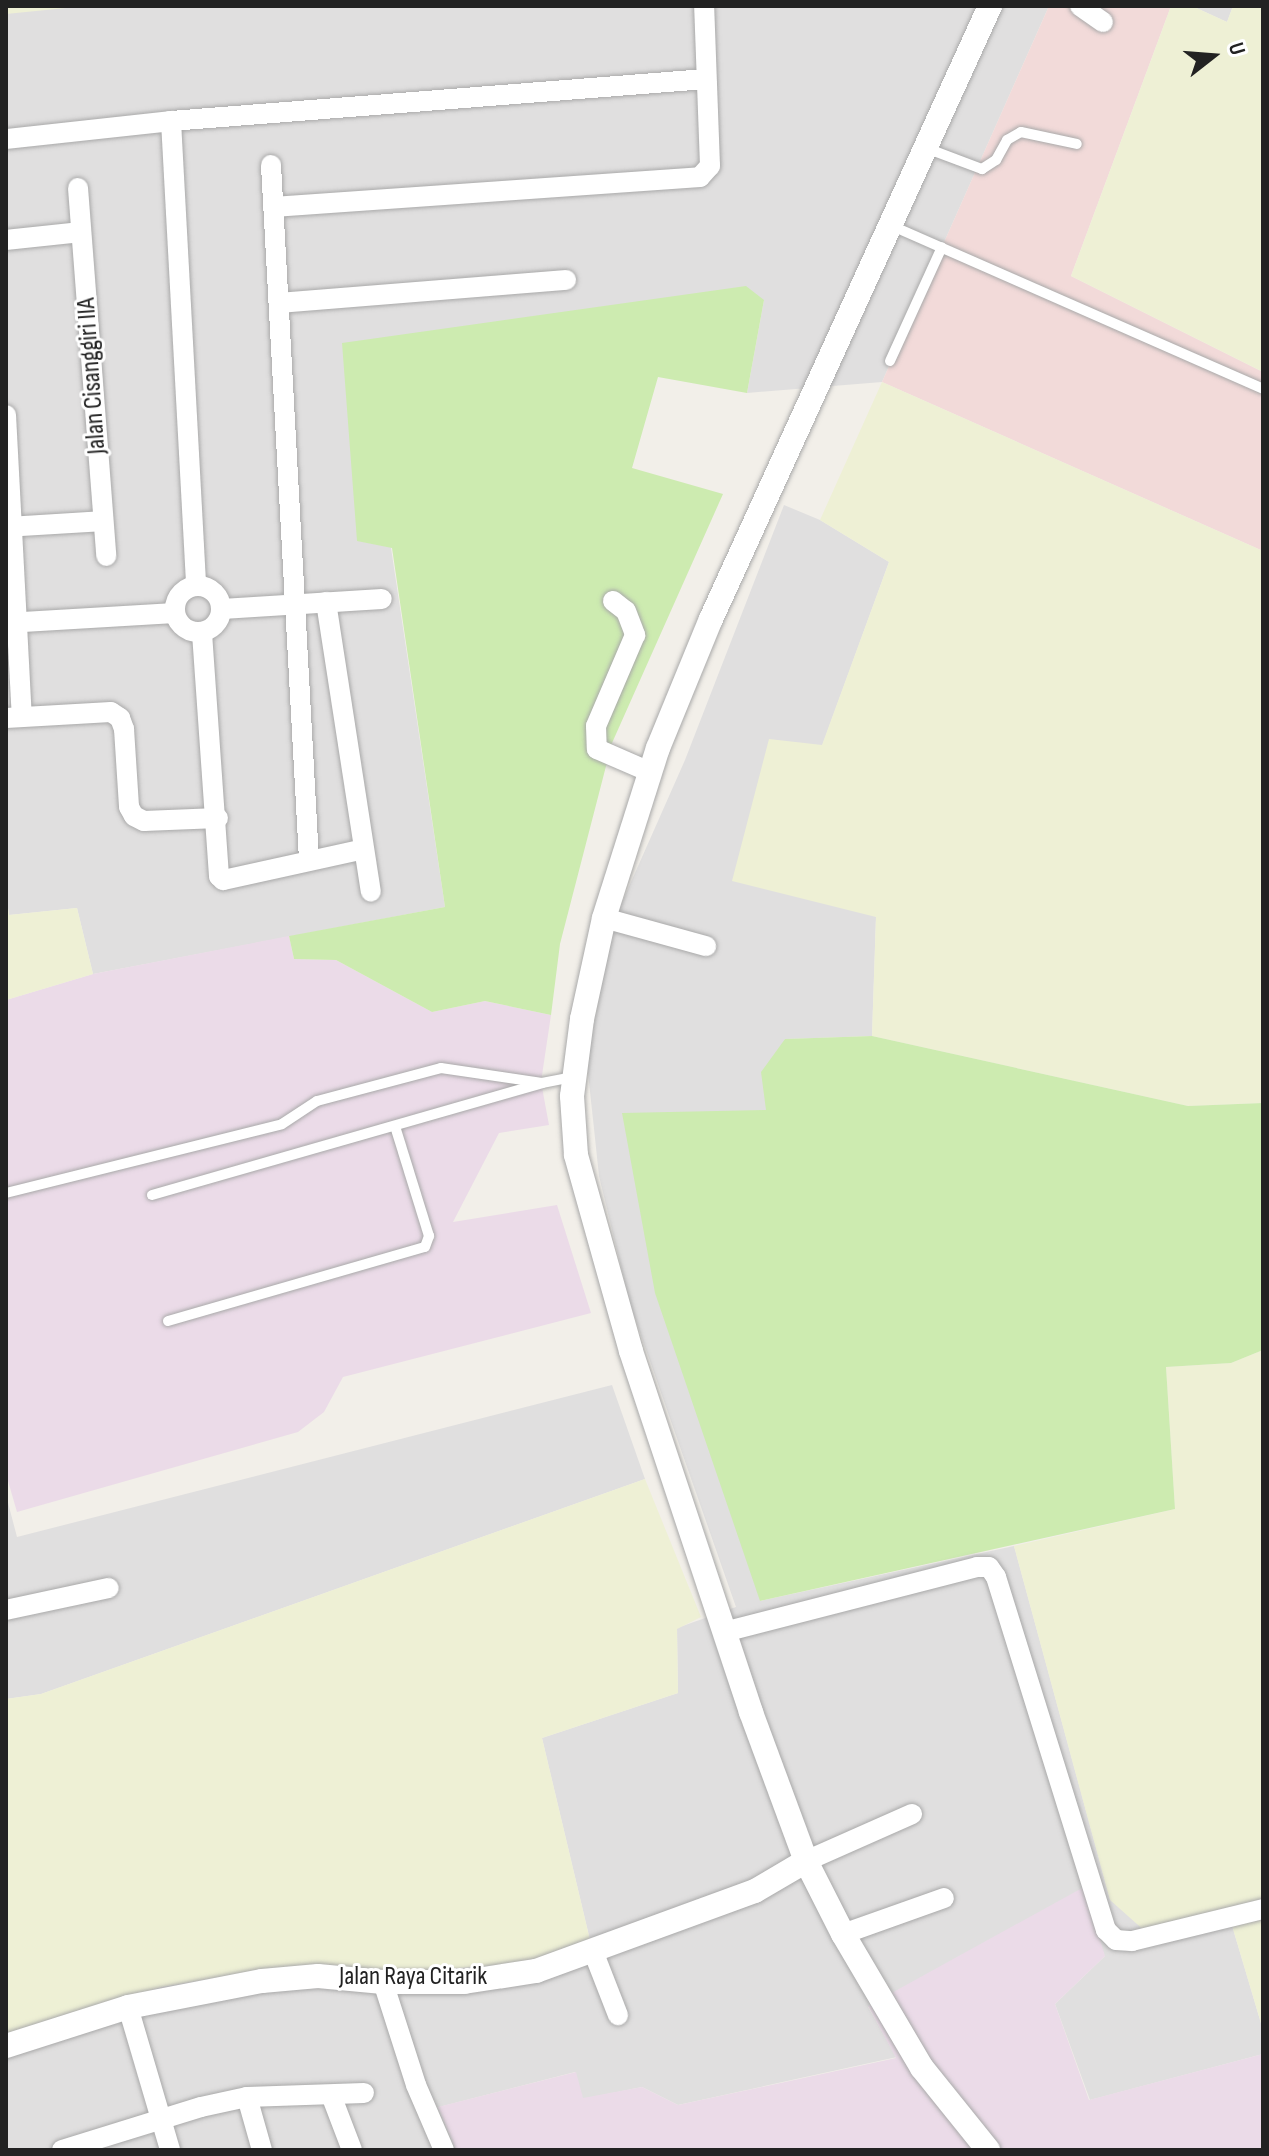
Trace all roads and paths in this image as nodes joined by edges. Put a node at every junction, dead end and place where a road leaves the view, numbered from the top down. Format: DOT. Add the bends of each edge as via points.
graph roads {
  1 [pos="704,6"];
  2 [pos="990,6"];
  3 [pos="1080,6"];
  4 [pos="1103,22"];
  5 [pos="706,79"];
  6 [pos="171,121"];
  7 [pos="6,139"];
  8 [pos="1077,144"];
  9 [pos="926,148"];
  10 [pos="271,165"];
  11 [pos="78,188"];
  12 [pos="273,207"];
  13 [pos="889,225"];
  14 [pos="81,232"];
  15 [pos="6,240"];
  16 [pos="942,247"];
  17 [pos="566,280"];
  18 [pos="279,303"];
  19 [pos="890,361"];
  20 [pos="1263,389"];
  21 [pos="6,415"];
  22 [pos="103,521"];
  23 [pos="9,527"];
  24 [pos="106,556"];
  25 [pos="196,585"];
  26 [pos="382,599"];
  27 [pos="613,601"];
  28 [pos="326,602"];
  29 [pos="295,604"];
  30 [pos="222,609"];
  31 [pos="175,613"];
  32 [pos="11,622"];
  33 [pos="202,633"];
  34 [pos="14,717"];
  35 [pos="650,772"];
  36 [pos="218,818"];
  37 [pos="364,849"];
  38 [pos="309,859"];
  39 [pos="371,892"];
  40 [pos="604,918"];
  41 [pos="706,946"];
  42 [pos="573,1077"];
  43 [pos="542,1083"];
  44 [pos="395,1126"];
  45 [pos="6,1193"];
  46 [pos="152,1195"];
  47 [pos="168,1321"];
  48 [pos="109,1588"];
  49 [pos="6,1610"];
  50 [pos="724,1632"];
  51 [pos="912,1814"];
  52 [pos="806,1861"];
  53 [pos="944,1898"];
  54 [pos="1263,1909"];
  55 [pos="843,1934"];
  56 [pos="593,1951"];
  57 [pos="383,1982"];
  58 [pos="128,2007"];
  59 [pos="618,2015"];
  60 [pos="6,2046"];
  61 [pos="364,2093"];
  62 [pos="331,2095"];
  63 [pos="247,2097"];
  64 [pos="161,2119"];
  65 [pos="62,2150"];
  66 [pos="170,2150"];
  67 [pos="262,2150"];
  68 [pos="352,2150"];
  69 [pos="444,2150"];
  70 [pos="988,2150"];
  1 -- 5 [label="street"];
  2 -- 9 [label="street"];
  3 -- 4 [label="street"];
  5 -- 6 [label="street"];
  5 -- 12 [label="street" via="710,166 700,177"];
  6 -- 7 [label="street"];
  6 -- 25 [label="street"];
  8 -- 9 [label="lane" via="1021,132 982,169"];
  9 -- 13 [label="street"];
  10 -- 12 [label="street"];
  11 -- 14 [label="street, Jalan Cisanggiri IIA"];
  12 -- 18 [label="street"];
  13 -- 16 [label="lane"];
  13 -- 35 [label="street" via="711,619"];
  14 -- 15 [label="street"];
  14 -- 22 [label="street, Jalan Cisanggiri IIA"];
  16 -- 19 [label="lane"];
  16 -- 20 [label="lane"];
  17 -- 18 [label="street"];
  18 -- 29 [label="street"];
  21 -- 23 [label="street"];
  22 -- 23 [label="street"];
  22 -- 24 [label="street, Jalan Cisanggiri IIA"];
  23 -- 32 [label="street"];
  25 -- 30 [label="street" via="209,587"];
  25 -- 31 [label="street" via="176,600"];
  26 -- 28 [label="street"];
  27 -- 35 [label="street" via="626,611 635,635 596,726 597,749"];
  28 -- 29 [label="street"];
  28 -- 37 [label="street"];
  29 -- 30 [label="street"];
  29 -- 38 [label="street"];
  30 -- 33 [label="street" via="217,625"];
  31 -- 32 [label="street"];
  31 -- 33 [label="street" via="190,632"];
  32 -- 34 [label="street"];
  33 -- 36 [label="street"];
  34 -- 36 [label="street" via="111,712 124,729 134,816 144,821"];
  35 -- 40 [label="street"];
  36 -- 38 [label="street" via="218,871 223,880"];
  37 -- 38 [label="street"];
  37 -- 39 [label="street"];
  40 -- 41 [label="street"];
  40 -- 42 [label="street"];
  42 -- 43 [label="lane"];
  42 -- 50 [label="street" via="576,1155 590,1211"];
  43 -- 44 [label="lane"];
  43 -- 45 [label="lane" via="441,1068 317,1101 282,1124"];
  44 -- 46 [label="lane"];
  44 -- 47 [label="lane" via="429,1236 425,1247"];
  48 -- 49 [label="street"];
  50 -- 52 [label="street"];
  50 -- 54 [label="street" via="989,1567 1106,1930 1116,1940 1132,1941"];
  51 -- 52 [label="street"];
  52 -- 55 [label="street"];
  52 -- 56 [label="street, Jalan Raya Citarik" via="755,1891"];
  53 -- 55 [label="street"];
  55 -- 70 [label="street" via="922,2068"];
  56 -- 57 [label="street, Jalan Raya Citarik" via="536,1971 464,1982"];
  56 -- 59 [label="street"];
  57 -- 58 [label="street, Jalan Raya Citarik" via="318,1976 262,1981"];
  57 -- 69 [label="street" via="416,2085"];
  58 -- 60 [label="street, Jalan Raya Citarik"];
  58 -- 64 [label="street"];
  61 -- 62 [label="street"];
  62 -- 63 [label="street"];
  62 -- 68 [label="street"];
  63 -- 64 [label="street"];
  63 -- 67 [label="street"];
  64 -- 65 [label="street"];
  64 -- 66 [label="street"];
}
